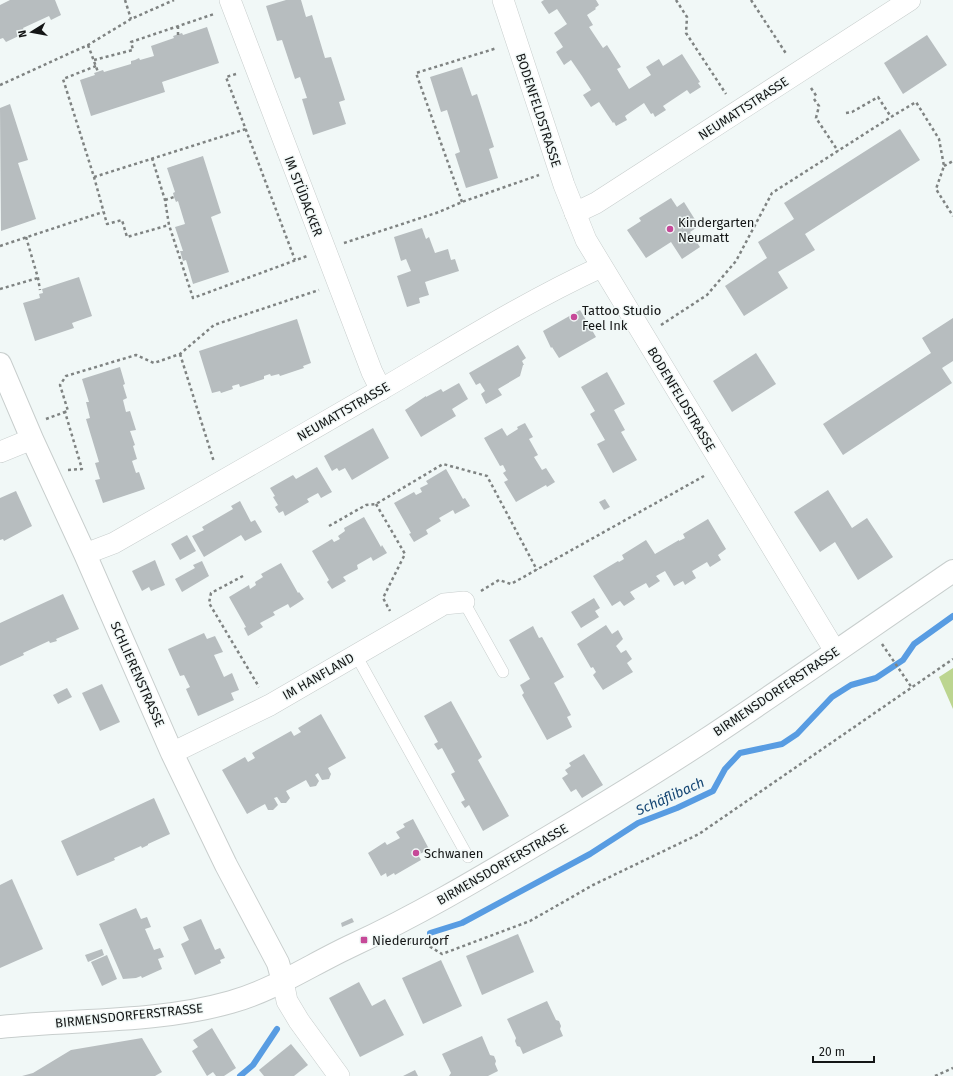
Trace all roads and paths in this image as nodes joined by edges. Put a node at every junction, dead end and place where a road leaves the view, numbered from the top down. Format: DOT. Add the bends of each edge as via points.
graph roads {
  1 [pos="125,0"];
  2 [pos="174,0"];
  3 [pos="503,0"];
  4 [pos="676,0"];
  5 [pos="751,0"];
  6 [pos="910,0"];
  7 [pos="232,4"];
  8 [pos="131,19"];
  9 [pos="178,26"];
  10 [pos="178,34"];
  11 [pos="517,42"];
  12 [pos="88,45"];
  13 [pos="94,60"];
  14 [pos="96,66"];
  15 [pos="255,68"];
  16 [pos="98,72"];
  17 [pos="798,72"];
  18 [pos="0,85"];
  19 [pos="728,96"];
  20 [pos="814,99"];
  21 [pos="846,113"];
  22 [pos="890,117"];
  23 [pos="246,129"];
  24 [pos="838,151"];
  25 [pos="953,160"];
  26 [pos="944,166"];
  27 [pos="94,177"];
  28 [pos="174,197"];
  29 [pos="165,200"];
  30 [pos="462,202"];
  31 [pos="103,212"];
  32 [pos="575,213"];
  33 [pos="953,216"];
  34 [pos="169,225"];
  35 [pos="26,237"];
  36 [pos="0,246"];
  37 [pos="295,260"];
  38 [pos="601,267"];
  39 [pos="38,278"];
  40 [pos="338,284"];
  41 [pos="0,289"];
  42 [pos="40,290"];
  43 [pos="643,336"];
  44 [pos="180,354"];
  45 [pos="0,364"];
  46 [pos="381,390"];
  47 [pos="65,412"];
  48 [pos="36,430"];
  49 [pos="0,452"];
  50 [pos="722,465"];
  51 [pos="66,471"];
  52 [pos="224,480"];
  53 [pos="376,504"];
  54 [pos="329,526"];
  55 [pos="86,554"];
  56 [pos="536,570"];
  57 [pos="953,571"];
  58 [pos="243,576"];
  59 [pos="464,602"];
  60 [pos="400,629"];
  61 [pos="884,646"];
  62 [pos="835,651"];
  63 [pos="356,655"];
  64 [pos="953,659"];
  65 [pos="503,672"];
  66 [pos="912,688"];
  67 [pos="270,704"];
  68 [pos="172,752"];
  69 [pos="468,857"];
  70 [pos="405,944"];
  71 [pos="283,981"];
  72 [pos="0,1027"];
  73 [pos="953,1068"];
  74 [pos="339,1076"];
  75 [pos="935,1076"];
  1 -- 8 [label="path"];
  2 -- 8 [label="path"];
  3 -- 11 [label="street, BODENFELDSTRASSE"];
  4 -- 19 [label="path" via="687,17 686,33"];
  5 -- 17 [label="path"];
  6 -- 17 [label="street, NEUMATTSTRASSE"];
  7 -- 9 [label="path"];
  7 -- 15 [label="street, IM STÜDACKER"];
  8 -- 12 [label="path"];
  9 -- 10 [label="path"];
  9 -- 13 [label="path" via="131,42 133,50"];
  11 -- 30 [label="path" via="416,73"];
  11 -- 32 [label="street, BODENFELDSTRASSE"];
  12 -- 13 [label="path"];
  12 -- 18 [label="path"];
  13 -- 14 [label="path"];
  14 -- 16 [label="path"];
  14 -- 27 [label="path" via="63,79"];
  15 -- 23 [label="path" via="226,77"];
  15 -- 40 [label="street, IM STÜDACKER"];
  17 -- 32 [label="street, NEUMATTSTRASSE" via="596,203"];
  20 -- 24 [label="path" via="819,106 816,118"];
  21 -- 22 [label="path" via="878,97"];
  22 -- 24 [label="path"];
  22 -- 26 [label="path" via="916,102 939,139"];
  23 -- 27 [label="path"];
  23 -- 37 [label="path"];
  24 -- 43 [label="path" via="772,193 736,261 707,295"];
  25 -- 26 [label="path"];
  26 -- 33 [label="path" via="936,189"];
  27 -- 31 [label="path"];
  28 -- 29 [label="path"];
  31 -- 34 [label="path" via="107,224 122,220 127,237"];
  31 -- 35 [label="path"];
  32 -- 38 [label="street, BODENFELDSTRASSE"];
  35 -- 36 [label="path"];
  35 -- 39 [label="path"];
  38 -- 43 [label="street, BODENFELDSTRASSE"];
  38 -- 46 [label="street, NEUMATTSTRASSE" via="472,336"];
  39 -- 41 [label="path"];
  39 -- 42 [label="path"];
  40 -- 44 [label="path" via="214,325"];
  40 -- 46 [label="street, IM STÜDACKER"];
  43 -- 50 [label="street, BODENFELDSTRASSE"];
  44 -- 47 [label="path" via="154,363 136,355 66,376 60,385 68,411"];
  44 -- 52 [label="path" via="213,460"];
  45 -- 48 [label="main road, SCHLIERENSTRASSE"];
  46 -- 52 [label="street, NEUMATTSTRASSE"];
  47 -- 48 [label="path"];
  47 -- 51 [label="path" via="82,469"];
  48 -- 49 [label="street"];
  48 -- 55 [label="main road, SCHLIERENSTRASSE"];
  50 -- 56 [label="path" via="696,482"];
  50 -- 62 [label="street, BODENFELDSTRASSE"];
  52 -- 55 [label="street, NEUMATTSTRASSE" via="114,542"];
  53 -- 54 [label="path" via="366,505"];
  53 -- 56 [label="path" via="443,464 487,476"];
  53 -- 60 [label="path" via="404,554 383,598"];
  55 -- 68 [label="main road, SCHLIERENSTRASSE"];
  56 -- 59 [label="path" via="511,584 499,580"];
  57 -- 62 [label="main road, BIRMENSDORFERSTRASSE"];
  58 -- 67 [label="path" via="211,593 209,603"];
  59 -- 60 [label="street, IM HANFLAND" via="444,604"];
  59 -- 65 [label="lane"];
  60 -- 63 [label="street, IM HANFLAND"];
  61 -- 66 [label="path"];
  62 -- 71 [label="main road, BIRMENSDORFERSTRASSE" via="636,785 487,874"];
  63 -- 67 [label="street, IM HANFLAND"];
  63 -- 69 [label="lane"];
  64 -- 66 [label="path"];
  66 -- 70 [label="path" via="699,834 592,885 530,921 442,954 419,940"];
  67 -- 68 [label="street, IM HANFLAND"];
  68 -- 71 [label="main road, SCHLIERENSTRASSE" via="226,865 278,963"];
  71 -- 72 [label="main road, BIRMENSDORFERSTRASSE" via="264,991 231,1002 193,1011"];
  71 -- 74 [label="street" via="287,1001"];
  73 -- 75 [label="path"];
}
